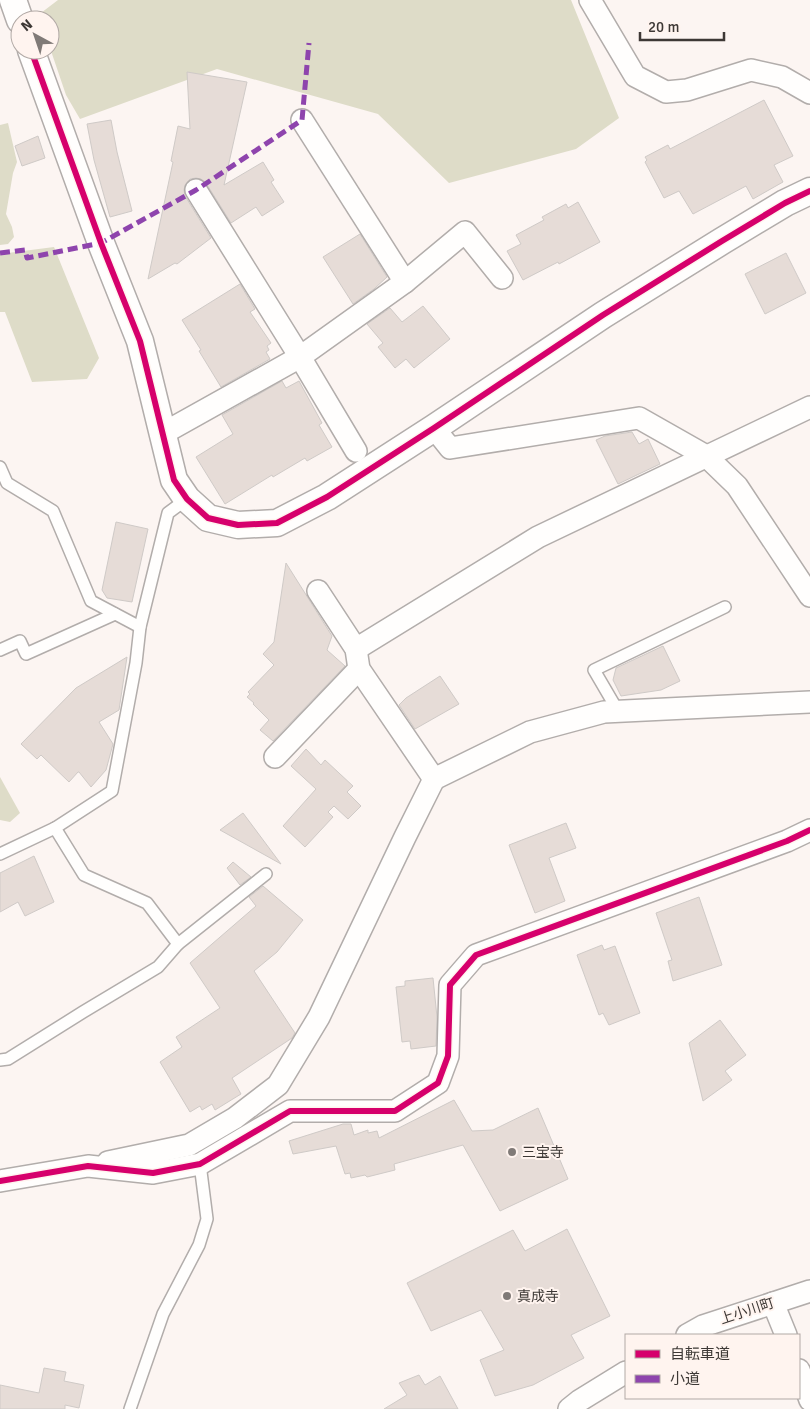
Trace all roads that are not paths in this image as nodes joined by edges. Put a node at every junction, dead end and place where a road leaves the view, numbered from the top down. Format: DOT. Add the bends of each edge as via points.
graph roads {
  1 [pos="590,0"];
  2 [pos="35,60"];
  3 [pos="810,93"];
  4 [pos="302,120"];
  5 [pos="196,190"];
  6 [pos="810,191"];
  7 [pos="502,278"];
  8 [pos="405,282"];
  9 [pos="300,357"];
  10 [pos="810,407"];
  11 [pos="434,428"];
  12 [pos="162,434"];
  13 [pos="356,451"];
  14 [pos="706,456"];
  15 [pos="0,467"];
  16 [pos="187,499"];
  17 [pos="318,591"];
  18 [pos="810,596"];
  19 [pos="725,608"];
  20 [pos="115,614"];
  21 [pos="140,627"];
  22 [pos="0,650"];
  23 [pos="358,659"];
  24 [pos="810,702"];
  25 [pos="618,712"];
  26 [pos="275,757"];
  27 [pos="434,779"];
  28 [pos="55,828"];
  29 [pos="810,830"];
  30 [pos="0,854"];
  31 [pos="266,874"];
  32 [pos="178,944"];
  33 [pos="0,1060"];
  34 [pos="200,1164"];
  35 [pos="88,1166"];
  36 [pos="0,1181"];
  37 [pos="810,1291"];
  38 [pos="774,1302"];
  39 [pos="689,1334"];
  40 [pos="786,1334"];
  41 [pos="625,1373"];
  42 [pos="800,1373"];
  43 [pos="810,1400"];
  44 [pos="130,1409"];
  45 [pos="569,1409"];
  1 -- 3 [label="street" via="635,76 666,92 687,90 751,70 782,77"];
  2 -- 12 [label="street" via="140,341"];
  4 -- 8 [label="street"];
  5 -- 9 [label="street"];
  6 -- 11 [label="street" via="722,240 603,315"];
  7 -- 8 [label="street" via="465,232"];
  8 -- 9 [label="street"];
  9 -- 12 [label="street"];
  9 -- 13 [label="street"];
  10 -- 14 [label="street"];
  11 -- 14 [label="street" via="450,448 640,418"];
  11 -- 16 [label="street" via="327,497 277,524 238,525 208,518"];
  12 -- 16 [label="street" via="174,480"];
  14 -- 18 [label="street" via="737,486"];
  14 -- 23 [label="street" via="538,537"];
  15 -- 20 [label="lane" via="7,483 54,511 90,601"];
  16 -- 21 [label="lane" via="168,513"];
  17 -- 23 [label="street"];
  19 -- 25 [label="lane" via="594,670"];
  20 -- 21 [label="lane"];
  20 -- 22 [label="lane" via="26,654 20,641"];
  21 -- 28 [label="lane" via="112,791"];
  23 -- 26 [label="street"];
  23 -- 27 [label="street"];
  24 -- 25 [label="street"];
  25 -- 27 [label="street" via="604,712 530,732"];
  27 -- 35 [label="street" via="319,1017 278,1085 235,1118 189,1145"];
  28 -- 30 [label="lane"];
  28 -- 32 [label="lane" via="84,876 147,903"];
  29 -- 34 [label="street" via="476,954 450,985 448,1056 438,1082 395,1111 290,1110"];
  31 -- 32 [label="lane"];
  32 -- 33 [label="lane" via="158,967 8,1059"];
  34 -- 35 [label="street" via="153,1173"];
  34 -- 44 [label="lane" via="206,1219 199,1245 162,1314"];
  35 -- 36 [label="street"];
  37 -- 38 [label="street, 上小川町"];
  38 -- 39 [label="street, 上小川町"];
  38 -- 40 [label="street"];
  41 -- 45 [label="street"];
  42 -- 43 [label="street"];
}
